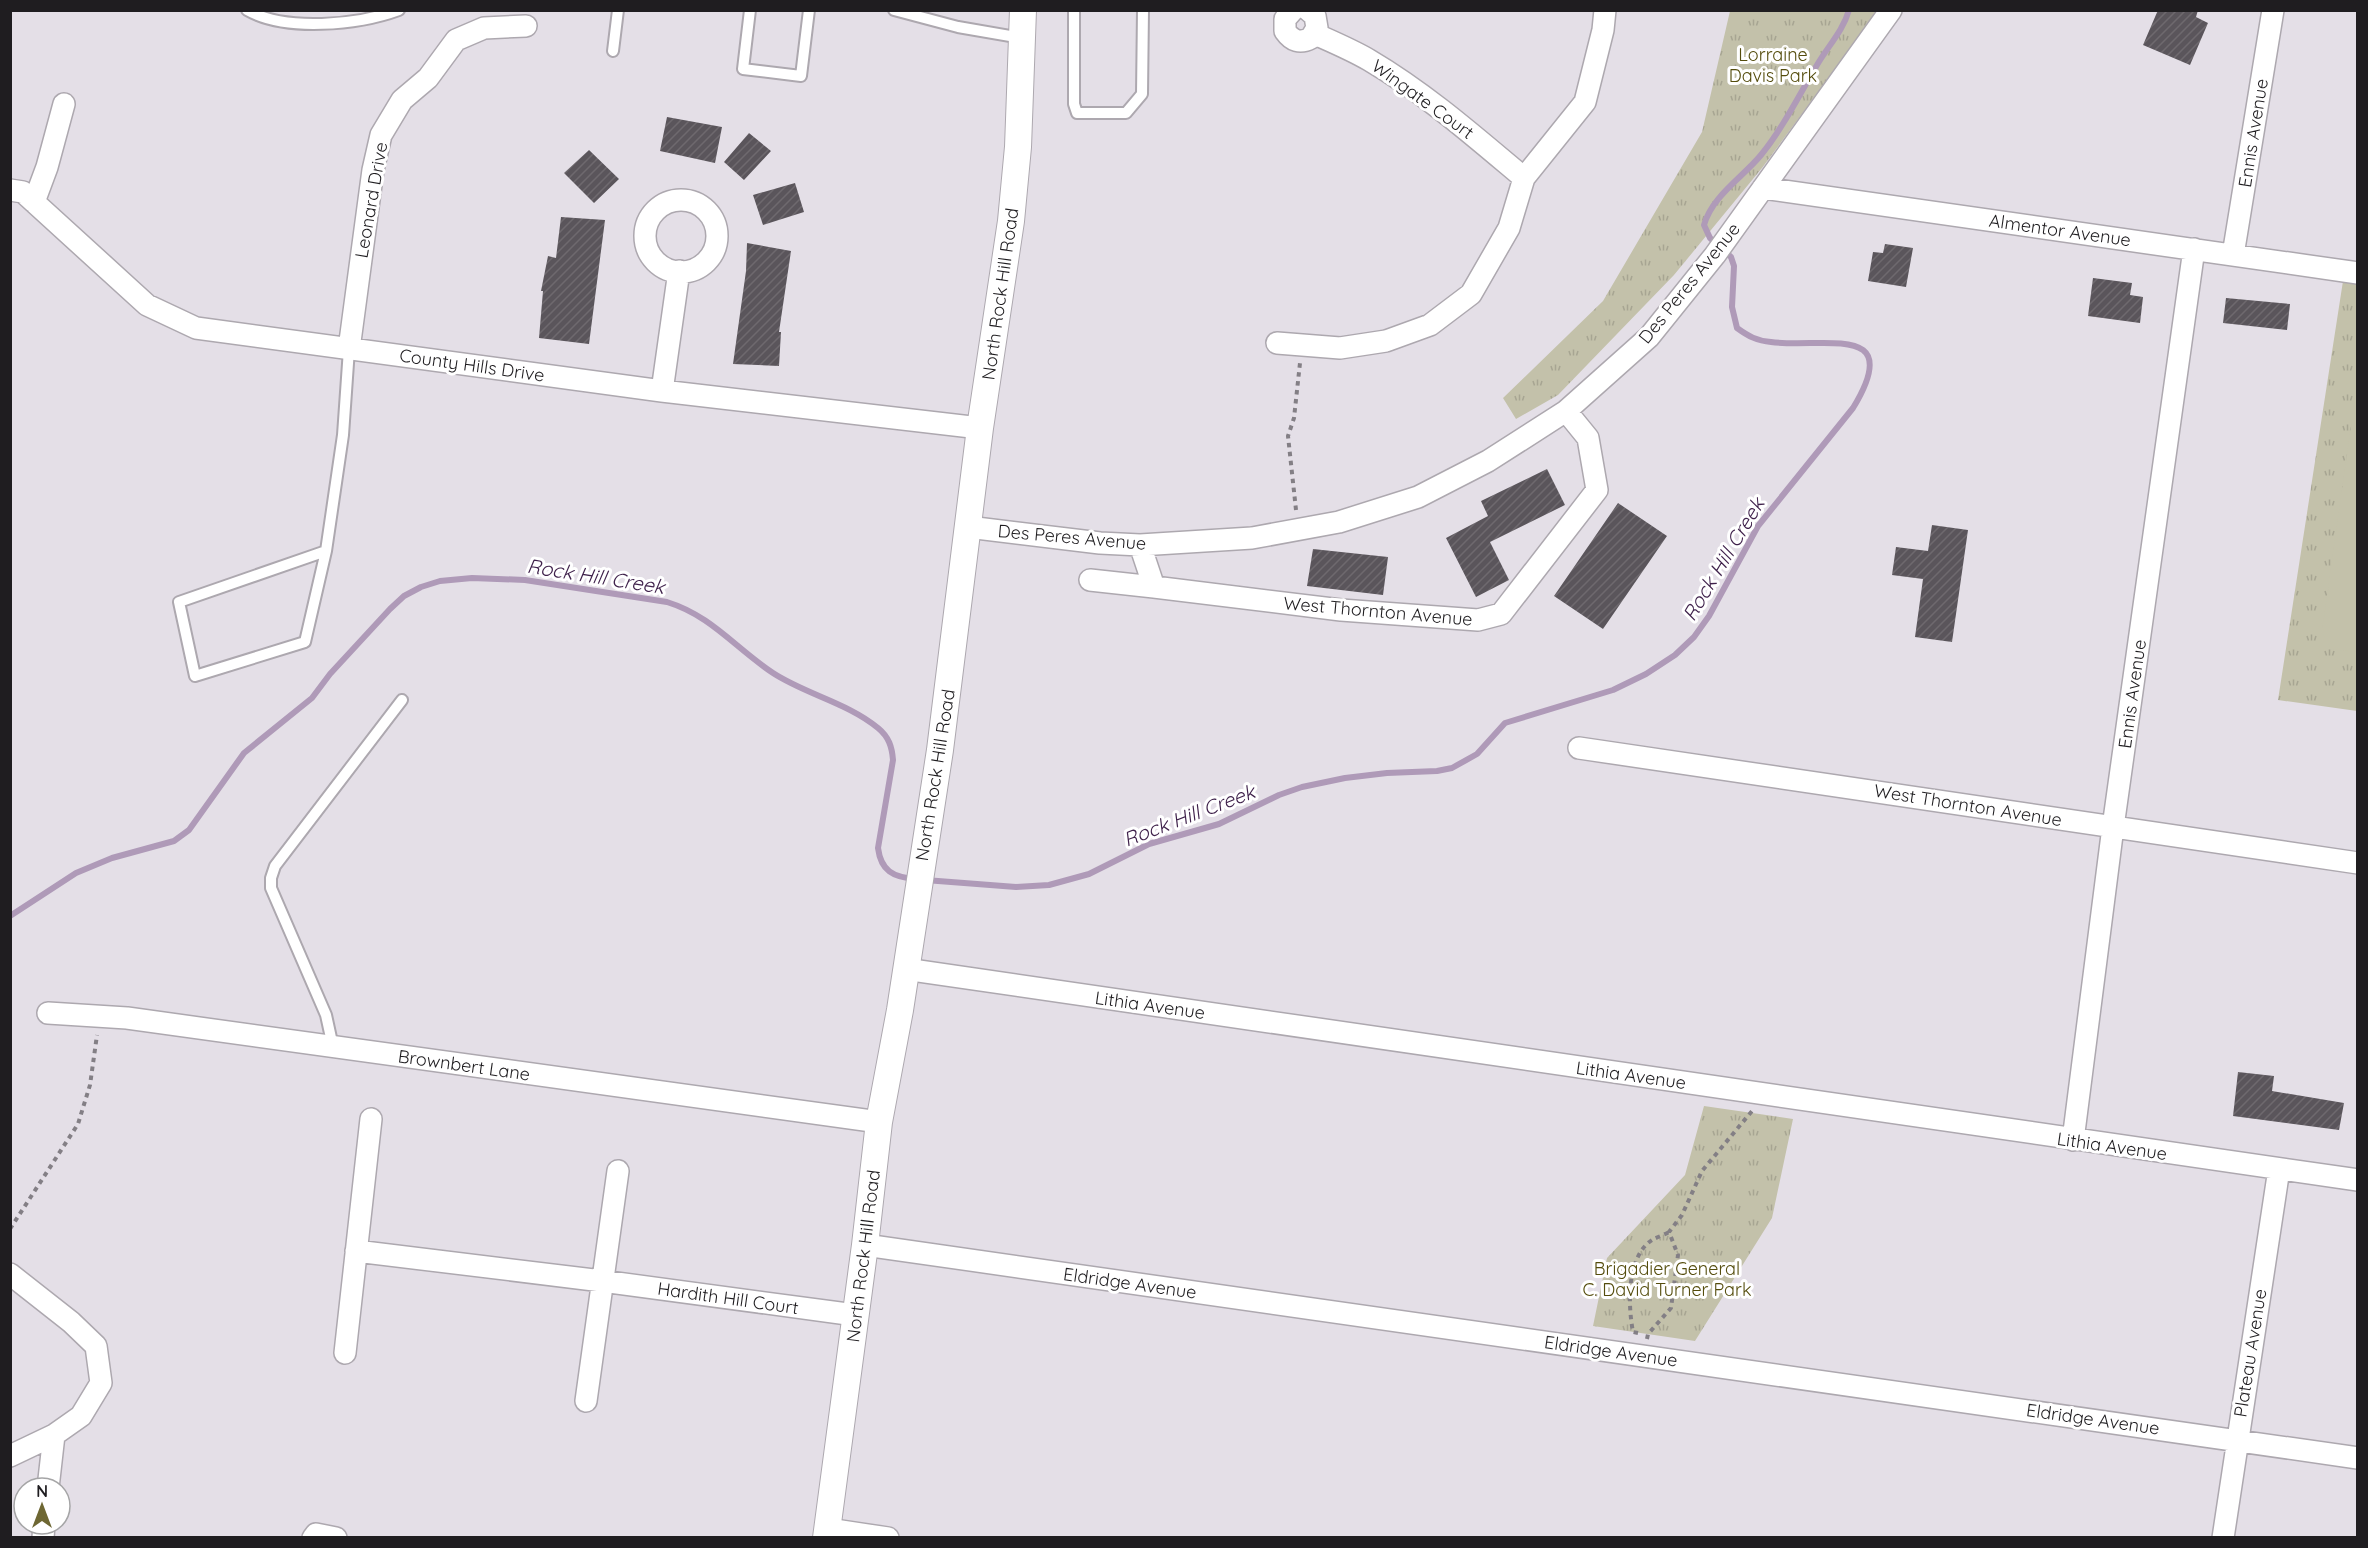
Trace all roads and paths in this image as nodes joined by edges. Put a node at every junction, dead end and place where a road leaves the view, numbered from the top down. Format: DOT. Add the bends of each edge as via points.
graph roads {
  1 [pos="247,10"];
  2 [pos="399,10"];
  3 [pos="618,10"];
  4 [pos="750,10"];
  5 [pos="809,10"];
  6 [pos="894,10"];
  7 [pos="1023,10"];
  8 [pos="1074,10"];
  9 [pos="1143,10"];
  10 [pos="1293,10"];
  11 [pos="1308,10"];
  12 [pos="1605,10"];
  13 [pos="1891,10"];
  14 [pos="2274,10"];
  15 [pos="525,26"];
  16 [pos="1315,34"];
  17 [pos="1022,38"];
  18 [pos="613,51"];
  19 [pos="64,104"];
  20 [pos="1524,178"];
  21 [pos="1763,188"];
  22 [pos="10,190"];
  23 [pos="34,201"];
  24 [pos="2194,249"];
  25 [pos="2233,255"];
  26 [pos="679,271"];
  27 [pos="2358,273"];
  28 [pos="1277,343"];
  29 [pos="1304,345"];
  30 [pos="349,349"];
  31 [pos="662,391"];
  32 [pos="1566,411"];
  33 [pos="980,428"];
  34 [pos="968,526"];
  35 [pos="1300,529"];
  36 [pos="1140,545"];
  37 [pos="326,551"];
  38 [pos="1090,580"];
  39 [pos="1154,587"];
  40 [pos="402,700"];
  41 [pos="1580,748"];
  42 [pos="2113,827"];
  43 [pos="2358,863"];
  44 [pos="905,969"];
  45 [pos="48,1013"];
  46 [pos="99,1016"];
  47 [pos="333,1047"];
  48 [pos="1760,1094"];
  49 [pos="371,1119"];
  50 [pos="879,1122"];
  51 [pos="2073,1140"];
  52 [pos="2279,1169"];
  53 [pos="618,1171"];
  54 [pos="2358,1180"];
  55 [pos="10,1229"];
  56 [pos="1670,1232"];
  57 [pos="865,1245"];
  58 [pos="356,1251"];
  59 [pos="10,1274"];
  60 [pos="602,1281"];
  61 [pos="855,1315"];
  62 [pos="1648,1334"];
  63 [pos="345,1353"];
  64 [pos="1644,1355"];
  65 [pos="586,1401"];
  66 [pos="54,1435"];
  67 [pos="2237,1440"];
  68 [pos="10,1456"];
  69 [pos="2358,1458"];
  70 [pos="49,1476"];
  71 [pos="827,1533"];
  72 [pos="313,1538"];
  73 [pos="336,1538"];
  74 [pos="888,1538"];
  75 [pos="2223,1538"];
  1 -- 2 [label="lane" via="261,19 315,25 385,16"];
  3 -- 18 [label="lane"];
  4 -- 5 [label="lane" via="743,69 801,76"];
  6 -- 17 [label="lane"];
  7 -- 17 [label="street, North Rock Hill Road"];
  8 -- 9 [label="lane" via="1077,113 1126,113 1142,94"];
  10 -- 16 [label="street" via="1284,25 1289,36 1306,41"];
  11 -- 16 [label="street" via="1317,22"];
  12 -- 20 [label="street" via="1585,102"];
  13 -- 21 [label="street, Des Peres Avenue"];
  14 -- 25 [label="street, Ennis Avenue"];
  15 -- 30 [label="street, Leonard Drive" via="484,28 456,40 428,78 402,100 381,135"];
  16 -- 20 [label="street, Wingate Court" via="1367,58 1403,81"];
  17 -- 33 [label="street, North Rock Hill Road" via="1011,221"];
  19 -- 23 [label="street"];
  20 -- 29 [label="street" via="1509,228 1471,294 1430,325 1386,341 1340,348"];
  21 -- 24 [label="street, Almentor Avenue"];
  21 -- 32 [label="street, Des Peres Avenue" via="1649,337"];
  22 -- 23 [label="street, County Hills Drive" via="23,192"];
  23 -- 30 [label="street, County Hills Drive" via="147,305 196,328"];
  24 -- 25 [label="street, Almentor Avenue"];
  24 -- 42 [label="street, Ennis Avenue"];
  25 -- 27 [label="street, Almentor Avenue"];
  26 -- 31 [label="street"];
  28 -- 29 [label="street"];
  29 -- 35 [label="path" via="1288,436"];
  30 -- 31 [label="street, County Hills Drive"];
  30 -- 37 [label="lane" via="343,435"];
  31 -- 33 [label="street, County Hills Drive"];
  32 -- 35 [label="street, Des Peres Avenue" via="1488,461 1418,497 1339,522"];
  32 -- 39 [label="street, West Thornton Avenue" via="1588,438 1597,490 1501,614 1478,621 1352,611"];
  33 -- 34 [label="street, North Rock Hill Road"];
  34 -- 36 [label="street, Des Peres Avenue"];
  34 -- 44 [label="street, North Rock Hill Road"];
  35 -- 36 [label="street, Des Peres Avenue" via="1251,538"];
  36 -- 39 [label="street"];
  37 -- 37 [label="lane" via="179,602 195,676 305,642"];
  38 -- 39 [label="street, West Thornton Avenue"];
  40 -- 47 [label="lane" via="275,866 271,878 271,888 326,1015"];
  41 -- 42 [label="street, West Thornton Avenue"];
  42 -- 43 [label="street, West Thornton Avenue"];
  42 -- 51 [label="street, Ennis Avenue"];
  44 -- 48 [label="street, Lithia Avenue"];
  44 -- 50 [label="street, North Rock Hill Road"];
  45 -- 46 [label="street, Brownbert Lane"];
  46 -- 47 [label="street, Brownbert Lane"];
  46 -- 55 [label="path" via="90,1085 78,1124"];
  47 -- 50 [label="street, Brownbert Lane"];
  48 -- 51 [label="street, Lithia Avenue"];
  48 -- 56 [label="path" via="1754,1109 1702,1171"];
  49 -- 58 [label="street"];
  50 -- 57 [label="street, North Rock Hill Road"];
  51 -- 52 [label="street, Lithia Avenue"];
  52 -- 54 [label="street, Lithia Avenue"];
  52 -- 67 [label="street, Plateau Avenue"];
  53 -- 60 [label="street"];
  56 -- 62 [label="path" via="1678,1256 1671,1308"];
  56 -- 62 [label="path" via="1651,1241 1639,1254 1632,1275 1629,1307 1633,1332"];
  57 -- 61 [label="street, North Rock Hill Road"];
  57 -- 64 [label="street, Eldridge Avenue"];
  58 -- 60 [label="street, Hardith Hill Court"];
  58 -- 63 [label="street"];
  59 -- 66 [label="street" via="96,1346 101,1383 81,1416"];
  60 -- 61 [label="street, Hardith Hill Court"];
  60 -- 65 [label="street"];
  61 -- 71 [label="street, North Rock Hill Road"];
  62 -- 64 [label="path"];
  64 -- 67 [label="street, Eldridge Avenue"];
  66 -- 68 [label="street"];
  66 -- 70 [label="street"];
  67 -- 69 [label="street, Eldridge Avenue"];
  67 -- 75 [label="street, Plateau Avenue"];
  71 -- 74 [label="street"];
  72 -- 73 [label="street" via="316,1534"];
}
